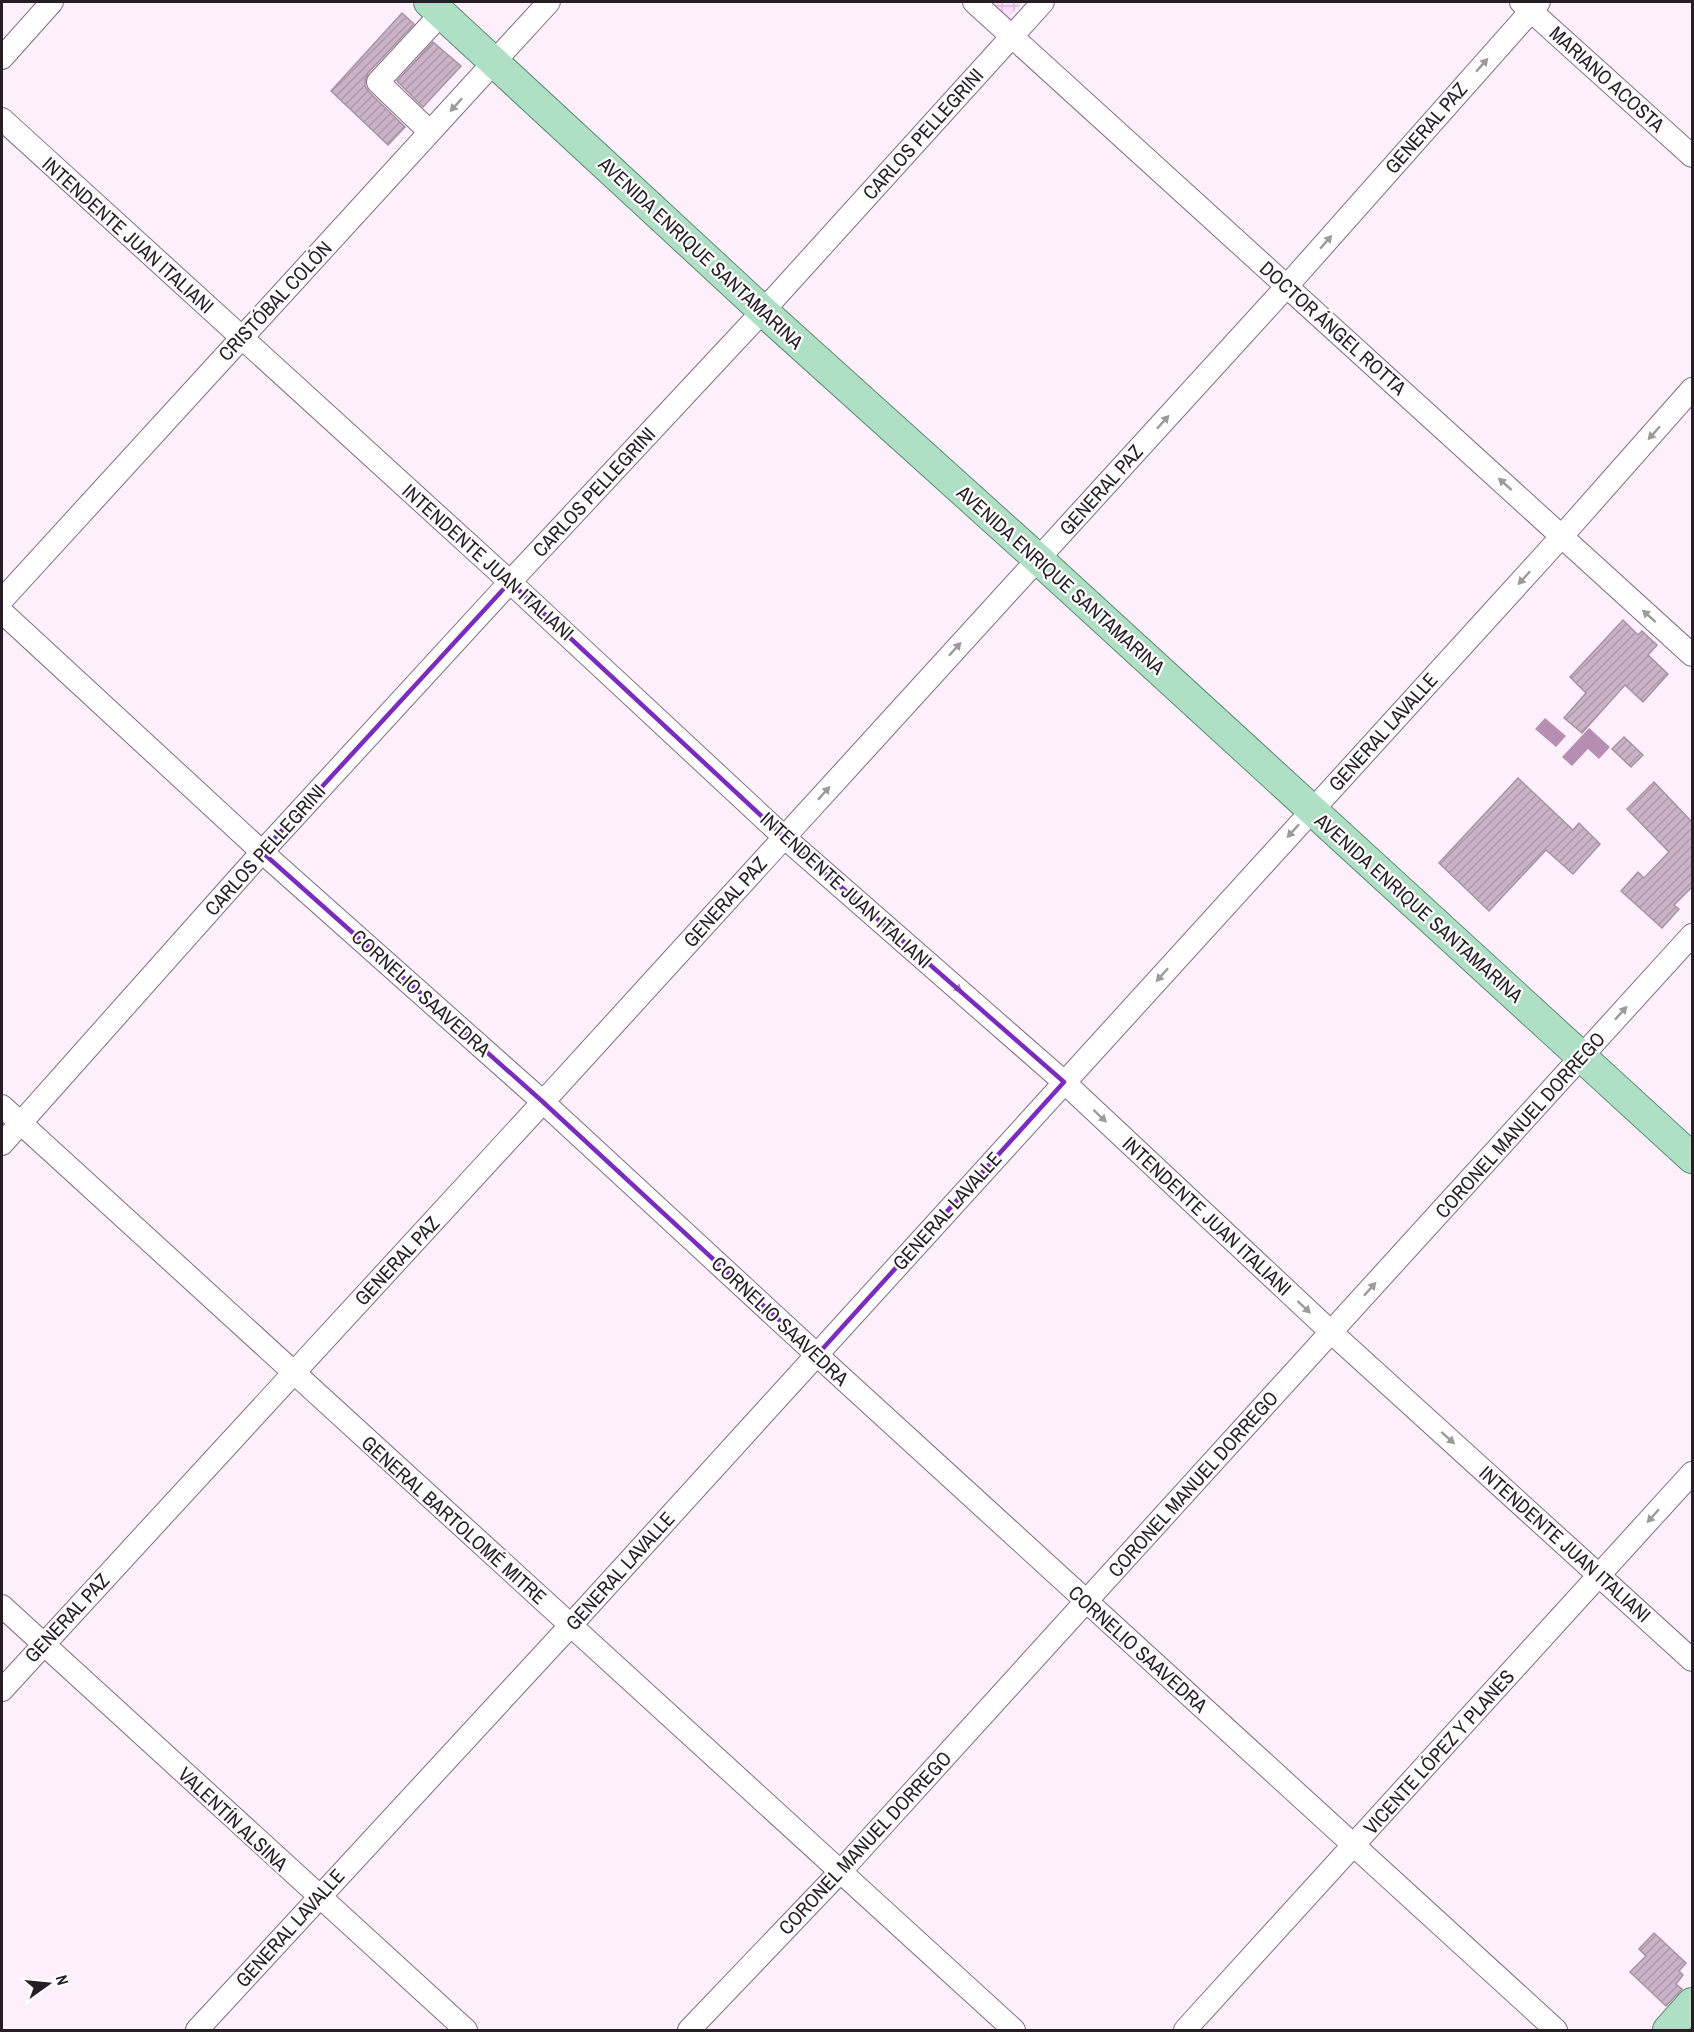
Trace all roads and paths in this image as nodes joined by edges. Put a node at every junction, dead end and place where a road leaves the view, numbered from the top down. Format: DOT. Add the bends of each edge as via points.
graph roads {
  1 [pos="52,2"];
  2 [pos="549,2"];
  3 [pos="974,2"];
  4 [pos="1043,2"];
  5 [pos="1530,4"];
  6 [pos="436,7"];
  7 [pos="1011,36"];
  8 [pos="2,58"];
  9 [pos="495,62"];
  10 [pos="2,119"];
  11 [pos="430,132"];
  12 [pos="1692,156"];
  13 [pos="1287,286"];
  14 [pos="763,311"];
  15 [pos="241,338"];
  16 [pos="1692,389"];
  17 [pos="1562,536"];
  18 [pos="1038,559"];
  19 [pos="510,582"];
  20 [pos="2,600"];
  21 [pos="2,612"];
  22 [pos="1692,655"];
  23 [pos="1312,810"];
  24 [pos="784,837"];
  25 [pos="262,852"];
  26 [pos="1692,935"];
  27 [pos="1582,1056"];
  28 [pos="1064,1082"];
  29 [pos="543,1102"];
  30 [pos="2,1106"];
  31 [pos="21,1123"];
  32 [pos="2,1144"];
  33 [pos="1692,1158"];
  34 [pos="1331,1332"];
  35 [pos="817,1355"];
  36 [pos="294,1374"];
  37 [pos="1692,1473"];
  38 [pos="1599,1575"];
  39 [pos="1086,1601"];
  40 [pos="2,1606"];
  41 [pos="570,1626"];
  42 [pos="43,1643"];
  43 [pos="1692,1660"];
  44 [pos="2,1690"];
  45 [pos="1353,1845"];
  46 [pos="840,1872"];
  47 [pos="318,1898"];
  48 [pos="1692,2003"];
  49 [pos="197,2031"];
  50 [pos="465,2031"];
  51 [pos="689,2031"];
  52 [pos="1014,2031"];
  53 [pos="1185,2031"];
  54 [pos="1556,2031"];
  55 [pos="1668,2031"];
  1 -- 8 [label="street"];
  2 -- 9 [label="street, CRISTÓBAL COLÓN"];
  3 -- 7 [label="street, DOCTOR ÁNGEL ROTTA"];
  4 -- 7 [label="street, CARLOS PELLEGRINI"];
  5 -- 12 [label="street, MARIANO ACOSTA"];
  13 -- 5 [label="street, GENERAL PAZ, one-way"];
  6 -- 9 [label="main road, AVENIDA ENRIQUE SANTAMARINA"];
  6 -- 11 [label="street" via="378,82"];
  7 -- 13 [label="street, DOCTOR ÁNGEL ROTTA"];
  7 -- 14 [label="street, CARLOS PELLEGRINI"];
  9 -- 11 [label="street, CRISTÓBAL COLÓN, one-way"];
  9 -- 14 [label="main road, AVENIDA ENRIQUE SANTAMARINA"];
  10 -- 15 [label="street, INTENDENTE JUAN ITALIANI"];
  11 -- 15 [label="street, CRISTÓBAL COLÓN"];
  17 -- 13 [label="street, DOCTOR ÁNGEL ROTTA, one-way"];
  18 -- 13 [label="street, GENERAL PAZ, one-way"];
  14 -- 18 [label="main road, AVENIDA ENRIQUE SANTAMARINA"];
  14 -- 19 [label="street, CARLOS PELLEGRINI"];
  15 -- 19 [label="street, INTENDENTE JUAN ITALIANI"];
  15 -- 20 [label="street, CRISTÓBAL COLÓN"];
  16 -- 17 [label="street, GENERAL LAVALLE, one-way"];
  22 -- 17 [label="street, DOCTOR ÁNGEL ROTTA, one-way"];
  17 -- 23 [label="street, GENERAL LAVALLE, one-way"];
  18 -- 23 [label="main road, AVENIDA ENRIQUE SANTAMARINA"];
  24 -- 18 [label="street, GENERAL PAZ, one-way"];
  19 -- 24 [label="street, INTENDENTE JUAN ITALIANI"];
  19 -- 25 [label="street, CARLOS PELLEGRINI"];
  21 -- 25 [label="street, CORNELIO SAAVEDRA"];
  23 -- 27 [label="main road, AVENIDA ENRIQUE SANTAMARINA"];
  23 -- 28 [label="street, GENERAL LAVALLE, one-way"];
  24 -- 28 [label="street, INTENDENTE JUAN ITALIANI, one-way"];
  24 -- 29 [label="street, GENERAL PAZ"];
  25 -- 29 [label="street, CORNELIO SAAVEDRA"];
  25 -- 31 [label="street, CARLOS PELLEGRINI"];
  27 -- 26 [label="street, CORONEL MANUEL DORREGO, one-way"];
  27 -- 33 [label="main road, AVENIDA ENRIQUE SANTAMARINA"];
  34 -- 27 [label="street, CORONEL MANUEL DORREGO, one-way"];
  28 -- 34 [label="street, INTENDENTE JUAN ITALIANI, one-way"];
  28 -- 35 [label="street, GENERAL LAVALLE"];
  29 -- 35 [label="street, CORNELIO SAAVEDRA"];
  29 -- 36 [label="street, GENERAL PAZ"];
  30 -- 31 [label="street, GENERAL BARTOLOMÉ MITRE"];
  31 -- 32 [label="street, CARLOS PELLEGRINI"];
  31 -- 36 [label="street, GENERAL BARTOLOMÉ MITRE"];
  34 -- 38 [label="street, INTENDENTE JUAN ITALIANI, one-way"];
  34 -- 39 [label="street, CORONEL MANUEL DORREGO"];
  35 -- 39 [label="street, CORNELIO SAAVEDRA"];
  35 -- 41 [label="street, GENERAL LAVALLE"];
  36 -- 41 [label="street, GENERAL BARTOLOMÉ MITRE"];
  36 -- 42 [label="street, GENERAL PAZ"];
  37 -- 38 [label="street, VICENTE LÓPEZ Y PLANES, one-way"];
  38 -- 43 [label="street, INTENDENTE JUAN ITALIANI"];
  38 -- 45 [label="street, VICENTE LÓPEZ Y PLANES"];
  39 -- 45 [label="street, CORNELIO SAAVEDRA"];
  39 -- 46 [label="street, CORONEL MANUEL DORREGO"];
  40 -- 42 [label="street, VALENTÍN ALSINA"];
  41 -- 46 [label="street, GENERAL BARTOLOMÉ MITRE"];
  41 -- 47 [label="street, GENERAL LAVALLE"];
  42 -- 44 [label="street, GENERAL PAZ"];
  42 -- 47 [label="street, VALENTÍN ALSINA"];
  45 -- 53 [label="street, VICENTE LÓPEZ Y PLANES"];
  45 -- 54 [label="street, CORNELIO SAAVEDRA"];
  46 -- 51 [label="street, CORONEL MANUEL DORREGO"];
  46 -- 52 [label="street, GENERAL BARTOLOMÉ MITRE"];
  47 -- 49 [label="street, GENERAL LAVALLE"];
  47 -- 50 [label="street, VALENTÍN ALSINA"];
  48 -- 55 [label="main road"];
}
